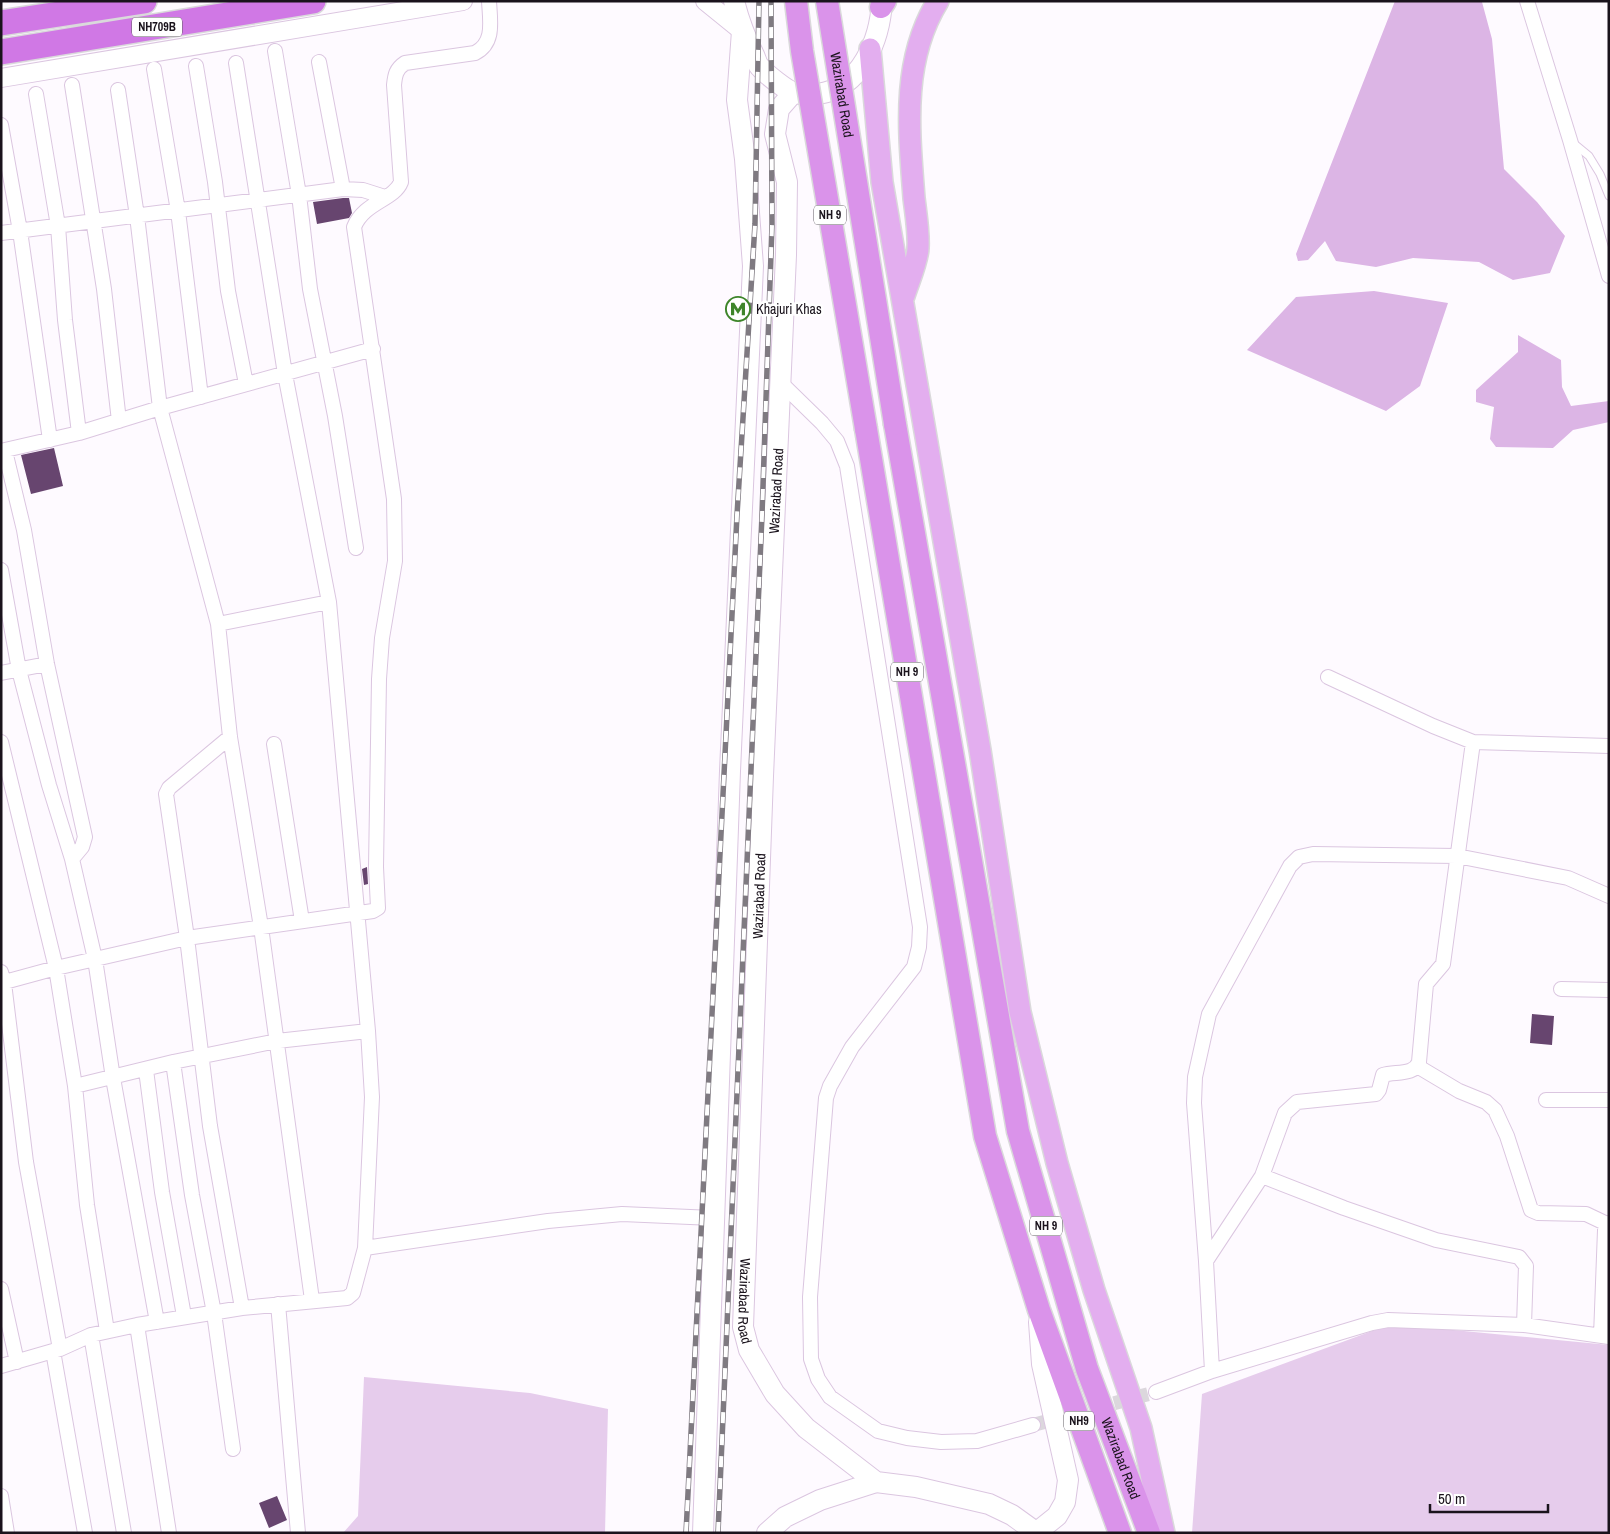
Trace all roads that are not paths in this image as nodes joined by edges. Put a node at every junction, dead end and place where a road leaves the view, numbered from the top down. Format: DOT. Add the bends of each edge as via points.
graph roads {
  1 [pos="144,1"];
  2 [pos="313,1"];
  3 [pos="463,1"];
  4 [pos="489,1"];
  5 [pos="705,1"];
  6 [pos="734,1"];
  7 [pos="796,1"];
  8 [pos="827,1"];
  9 [pos="938,1"];
  10 [pos="1527,1"];
  11 [pos="883,3"];
  12 [pos="1,23"];
  13 [pos="742,31"];
  14 [pos="870,49"];
  15 [pos="275,50"];
  16 [pos="1,52"];
  17 [pos="319,62"];
  18 [pos="236,63"];
  19 [pos="196,66"];
  20 [pos="154,69"];
  21 [pos="1,78"];
  22 [pos="72,85"];
  23 [pos="118,90"];
  24 [pos="793,93"];
  25 [pos="36,94"];
  26 [pos="1,125"];
  27 [pos="1570,140"];
  28 [pos="343,190"];
  29 [pos="299,195"];
  30 [pos="1609,196"];
  31 [pos="385,197"];
  32 [pos="258,200"];
  33 [pos="218,206"];
  34 [pos="178,211"];
  35 [pos="137,216"];
  36 [pos="94,222"];
  37 [pos="58,226"];
  38 [pos="20,231"];
  39 [pos="1,233"];
  40 [pos="1609,276"];
  41 [pos="902,300"];
  42 [pos="373,349"];
  43 [pos="325,361"];
  44 [pos="285,374"];
  45 [pos="781,383"];
  46 [pos="246,384"];
  47 [pos="201,397"];
  48 [pos="160,408"];
  49 [pos="120,421"];
  50 [pos="79,433"];
  51 [pos="50,440"];
  52 [pos="3,451"];
  53 [pos="356,548"];
  54 [pos="1,570"];
  55 [pos="329,602"];
  56 [pos="218,624"];
  57 [pos="47,664"];
  58 [pos="19,670"];
  59 [pos="1,673"];
  60 [pos="1328,678"];
  61 [pos="230,737"];
  62 [pos="1,742"];
  63 [pos="1473,742"];
  64 [pos="274,744"];
  65 [pos="1609,746"];
  66 [pos="1457,856"];
  67 [pos="72,859"];
  68 [pos="1609,896"];
  69 [pos="356,913"];
  70 [pos="302,921"];
  71 [pos="261,927"];
  72 [pos="186,938"];
  73 [pos="95,959"];
  74 [pos="56,968"];
  75 [pos="2,979"];
  76 [pos="1561,988"];
  77 [pos="1609,990"];
  78 [pos="368,1031"];
  79 [pos="277,1041"];
  80 [pos="202,1055"];
  81 [pos="173,1062"];
  82 [pos="1417,1066"];
  83 [pos="146,1070"];
  84 [pos="113,1078"];
  85 [pos="75,1086"];
  86 [pos="1546,1100"];
  87 [pos="1609,1100"];
  88 [pos="1262,1176"];
  89 [pos="714,1218"];
  90 [pos="1608,1224"];
  91 [pos="365,1248"];
  92 [pos="1206,1261"];
  93 [pos="1,1289"];
  94 [pos="312,1300"];
  95 [pos="278,1304"];
  96 [pos="242,1308"];
  97 [pos="1038,1310"];
  98 [pos="214,1313"];
  99 [pos="184,1316"];
  100 [pos="157,1322"];
  101 [pos="137,1325"];
  102 [pos="1524,1325"];
  103 [pos="107,1331"];
  104 [pos="91,1335"];
  105 [pos="1605,1337"];
  106 [pos="57,1350"];
  107 [pos="17,1362"];
  108 [pos="1,1366"];
  109 [pos="1212,1372"];
  110 [pos="1156,1392"];
  111 [pos="1033,1425"];
  112 [pos="233,1449"];
  113 [pos="876,1482"];
  114 [pos="1,1496"];
  115 [pos="1037,1532"];
  116 [pos="7,1533"];
  117 [pos="85,1533"];
  118 [pos="124,1533"];
  119 [pos="169,1533"];
  120 [pos="298,1533"];
  121 [pos="703,1533"];
  122 [pos="767,1533"];
  123 [pos="1120,1533"];
  124 [pos="1149,1533"];
  125 [pos="1164,1533"];
  1 -- 12 [label="highway, NH709B"];
  2 -- 16 [label="highway, NH709B"];
  3 -- 21 [label="street"];
  4 -- 31 [label="street" via="489,38 486,45 475,53 406,63 395,74 401,182 398,189"];
  5 -- 13 [label="street"];
  6 -- 13 [label="main road"];
  7 -- 97 [label="highway, NH 9, bridge" via="985,1136"];
  8 -- 124 [label="highway, Wazirabad Road / NH 9, bridge" via="895,424 1018,1131 1087,1369"];
  9 -- 41 [label="main road" via="917,51 910,90 909,144 918,249"];
  10 -- 27 [label="street"];
  11 -- 14 [label="main road"];
  13 -- 24 [label="main road" via="760,68"];
  13 -- 89 [label="main road" via="737,100 753,266"];
  14 -- 24 [label="main road" via="854,77 840,86 825,93"];
  14 -- 41 [label="main road" via="882,182"];
  15 -- 29 [label="street"];
  17 -- 28 [label="street"];
  18 -- 32 [label="street"];
  19 -- 33 [label="street"];
  20 -- 34 [label="street"];
  22 -- 36 [label="street"];
  23 -- 35 [label="street"];
  24 -- 45 [label="main road, Wazirabad Road" via="779,108 775,134 787,182"];
  25 -- 37 [label="street"];
  26 -- 38 [label="street"];
  27 -- 30 [label="lane" via="1589,156"];
  27 -- 40 [label="street"];
  28 -- 29 [label="street"];
  28 -- 31 [label="street" via="363,190"];
  29 -- 32 [label="street"];
  29 -- 43 [label="street" via="310,290"];
  31 -- 42 [label="street" via="366,210 354,227"];
  32 -- 33 [label="street"];
  32 -- 44 [label="street"];
  33 -- 34 [label="street"];
  33 -- 46 [label="street" via="230,300"];
  34 -- 35 [label="street"];
  34 -- 47 [label="street"];
  35 -- 36 [label="street"];
  35 -- 48 [label="street"];
  36 -- 37 [label="street"];
  36 -- 49 [label="street"];
  37 -- 38 [label="street"];
  37 -- 50 [label="street" via="65,320"];
  38 -- 39 [label="street"];
  38 -- 51 [label="street"];
  41 -- 125 [label="main road" via="980,750 1020,1012 1070,1208 1141,1428"];
  42 -- 43 [label="street"];
  42 -- 69 [label="street" via="394,499 395,561 382,638 379,679 376,867 379,906 373,912"];
  43 -- 44 [label="street"];
  43 -- 53 [label="street"];
  44 -- 46 [label="street"];
  44 -- 55 [label="street"];
  45 -- 111 [label="street" via="837,441 847,466 920,927 914,967 852,1047 826,1098 810,1297 811,1359 818,1379 830,1397 878,1432 941,1442 977,1441"];
  45 -- 113 [label="main road, Wazirabad Road" via="743,1327 749,1350 775,1394 806,1428"];
  46 -- 47 [label="street"];
  47 -- 48 [label="street"];
  48 -- 49 [label="street"];
  48 -- 56 [label="street"];
  49 -- 50 [label="street"];
  50 -- 51 [label="street"];
  51 -- 52 [label="street"];
  52 -- 57 [label="street" via="24,530"];
  54 -- 58 [label="street"];
  55 -- 56 [label="street"];
  55 -- 69 [label="street"];
  56 -- 61 [label="street"];
  57 -- 58 [label="street"];
  57 -- 67 [label="street" via="85,837 82,847"];
  58 -- 59 [label="street"];
  58 -- 67 [label="street"];
  60 -- 63 [label="street"];
  61 -- 71 [label="street"];
  61 -- 72 [label="street" via="168,788 166,794"];
  62 -- 74 [label="street"];
  63 -- 65 [label="street"];
  63 -- 66 [label="street"];
  64 -- 70 [label="street"];
  66 -- 68 [label="street" via="1568,878"];
  66 -- 82 [label="street" via="1443,964 1426,984"];
  66 -- 92 [label="street" via="1313,854 1299,857 1290,866 1209,1014 1200,1052 1194,1103"];
  67 -- 73 [label="street"];
  69 -- 70 [label="street"];
  69 -- 78 [label="street"];
  70 -- 71 [label="street"];
  71 -- 72 [label="street"];
  71 -- 79 [label="street"];
  72 -- 73 [label="street"];
  72 -- 80 [label="street"];
  73 -- 74 [label="street"];
  73 -- 84 [label="street"];
  74 -- 75 [label="street"];
  74 -- 85 [label="street"];
  75 -- 106 [label="street" via="26,1162"];
  76 -- 77 [label="street"];
  78 -- 79 [label="street"];
  78 -- 91 [label="street" via="372,1097"];
  79 -- 80 [label="street"];
  79 -- 94 [label="street"];
  80 -- 81 [label="street"];
  80 -- 96 [label="street" via="210,1126"];
  81 -- 83 [label="street"];
  81 -- 98 [label="street" via="192,1195"];
  82 -- 88 [label="street" via="1411,1071 1383,1075 1376,1094 1297,1102 1285,1113"];
  82 -- 90 [label="street" via="1459,1091 1486,1102 1495,1110 1531,1210 1586,1214"];
  83 -- 84 [label="street"];
  83 -- 99 [label="street" via="162,1192"];
  84 -- 85 [label="street"];
  84 -- 100 [label="street"];
  85 -- 103 [label="street" via="87,1205"];
  86 -- 87 [label="street"];
  88 -- 92 [label="street"];
  88 -- 102 [label="street" via="1436,1240 1519,1256 1526,1266"];
  89 -- 91 [label="street" via="622,1214"];
  89 -- 121 [label="main road"];
  90 -- 105 [label="street" via="1605,1230"];
  91 -- 94 [label="street" via="353,1294 347,1298"];
  92 -- 109 [label="street"];
  93 -- 107 [label="street"];
  94 -- 95 [label="street"];
  95 -- 96 [label="street"];
  95 -- 120 [label="street"];
  96 -- 98 [label="street"];
  97 -- 115 [label="main road" via="1042,1364 1068,1480 1065,1502 1057,1516"];
  97 -- 123 [label="highway, NH9"];
  98 -- 99 [label="street"];
  98 -- 112 [label="street"];
  99 -- 100 [label="street"];
  100 -- 101 [label="street"];
  101 -- 103 [label="street"];
  101 -- 119 [label="street"];
  102 -- 105 [label="street"];
  102 -- 109 [label="street" via="1388,1320"];
  103 -- 104 [label="street"];
  104 -- 106 [label="street"];
  104 -- 118 [label="street"];
  106 -- 107 [label="street"];
  106 -- 117 [label="street"];
  107 -- 108 [label="street"];
  109 -- 110 [label="street"];
  113 -- 115 [label="main road" via="916,1486 989,1504"];
  113 -- 122 [label="main road" via="820,1500 785,1517"];
  114 -- 116 [label="street"];
}
